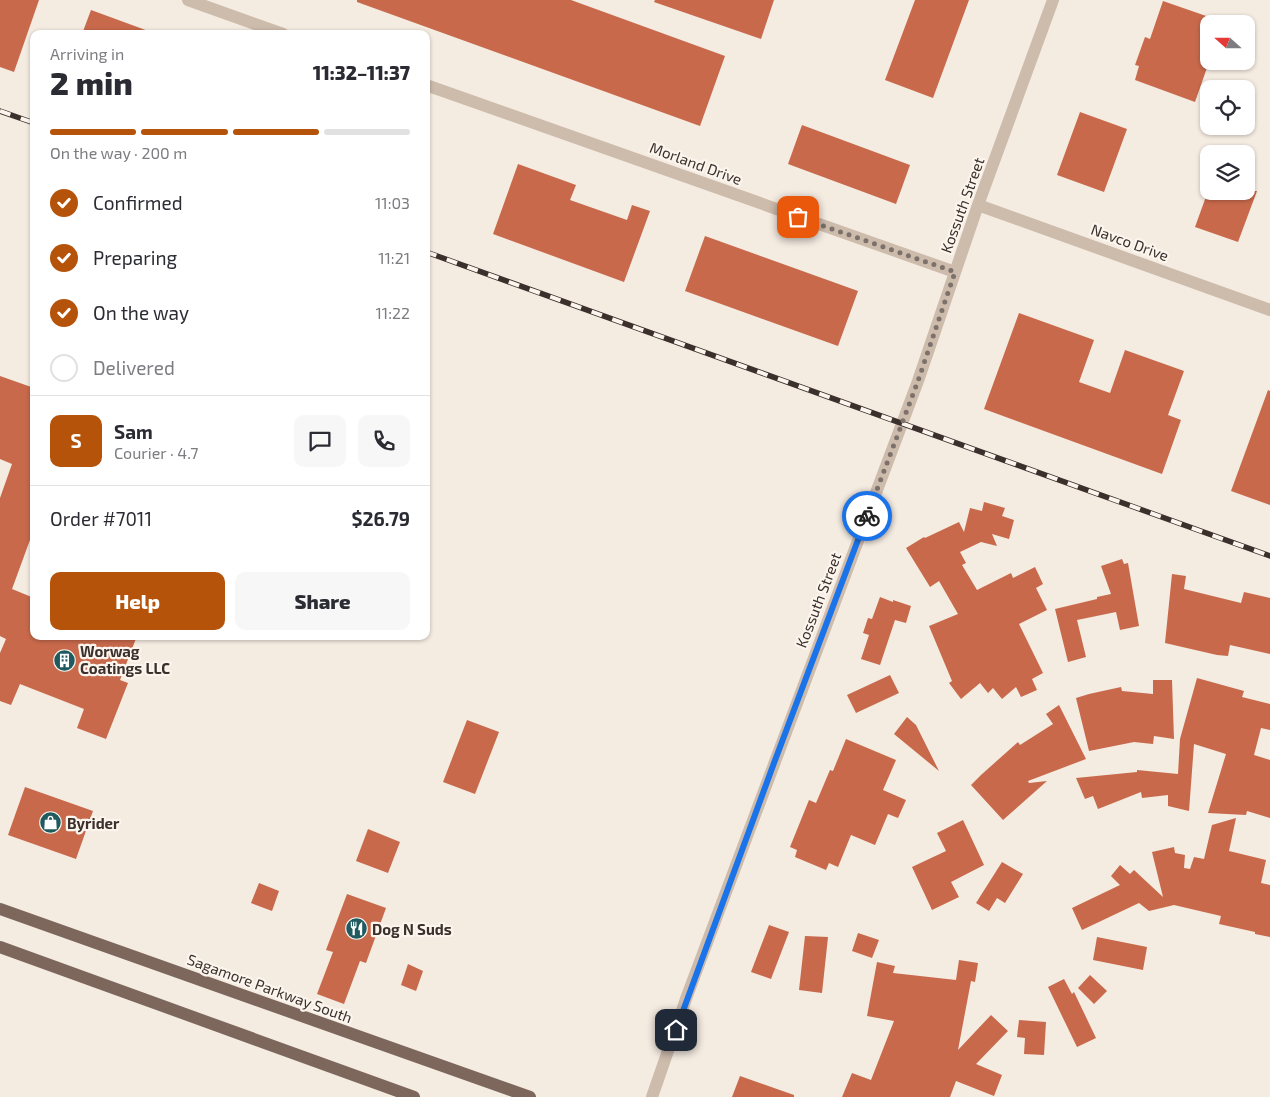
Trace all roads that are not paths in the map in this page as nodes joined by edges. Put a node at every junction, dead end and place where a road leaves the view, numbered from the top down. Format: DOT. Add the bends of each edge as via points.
graph roads {
  1 [pos="188,0"];
  2 [pos="1053,0"];
  3 [pos="272,30"];
  4 [pos="430,86"];
  5 [pos="978,205"];
  6 [pos="955,272"];
  7 [pos="1270,310"];
  8 [pos="0,909"];
  9 [pos="0,946"];
  10 [pos="414,1097"];
  11 [pos="530,1097"];
  12 [pos="652,1097"];
  1 -- 3 [label="street"];
  2 -- 5 [label="street, Kossuth Street"];
  4 -- 6 [label="street, Morland Drive"];
  5 -- 6 [label="street, Kossuth Street"];
  5 -- 7 [label="street, Navco Drive"];
  6 -- 12 [label="street, Kossuth Street" via="918,381"];
  8 -- 11 [label="main road, Sagamore Parkway South"];
  9 -- 10 [label="main road"];
}
